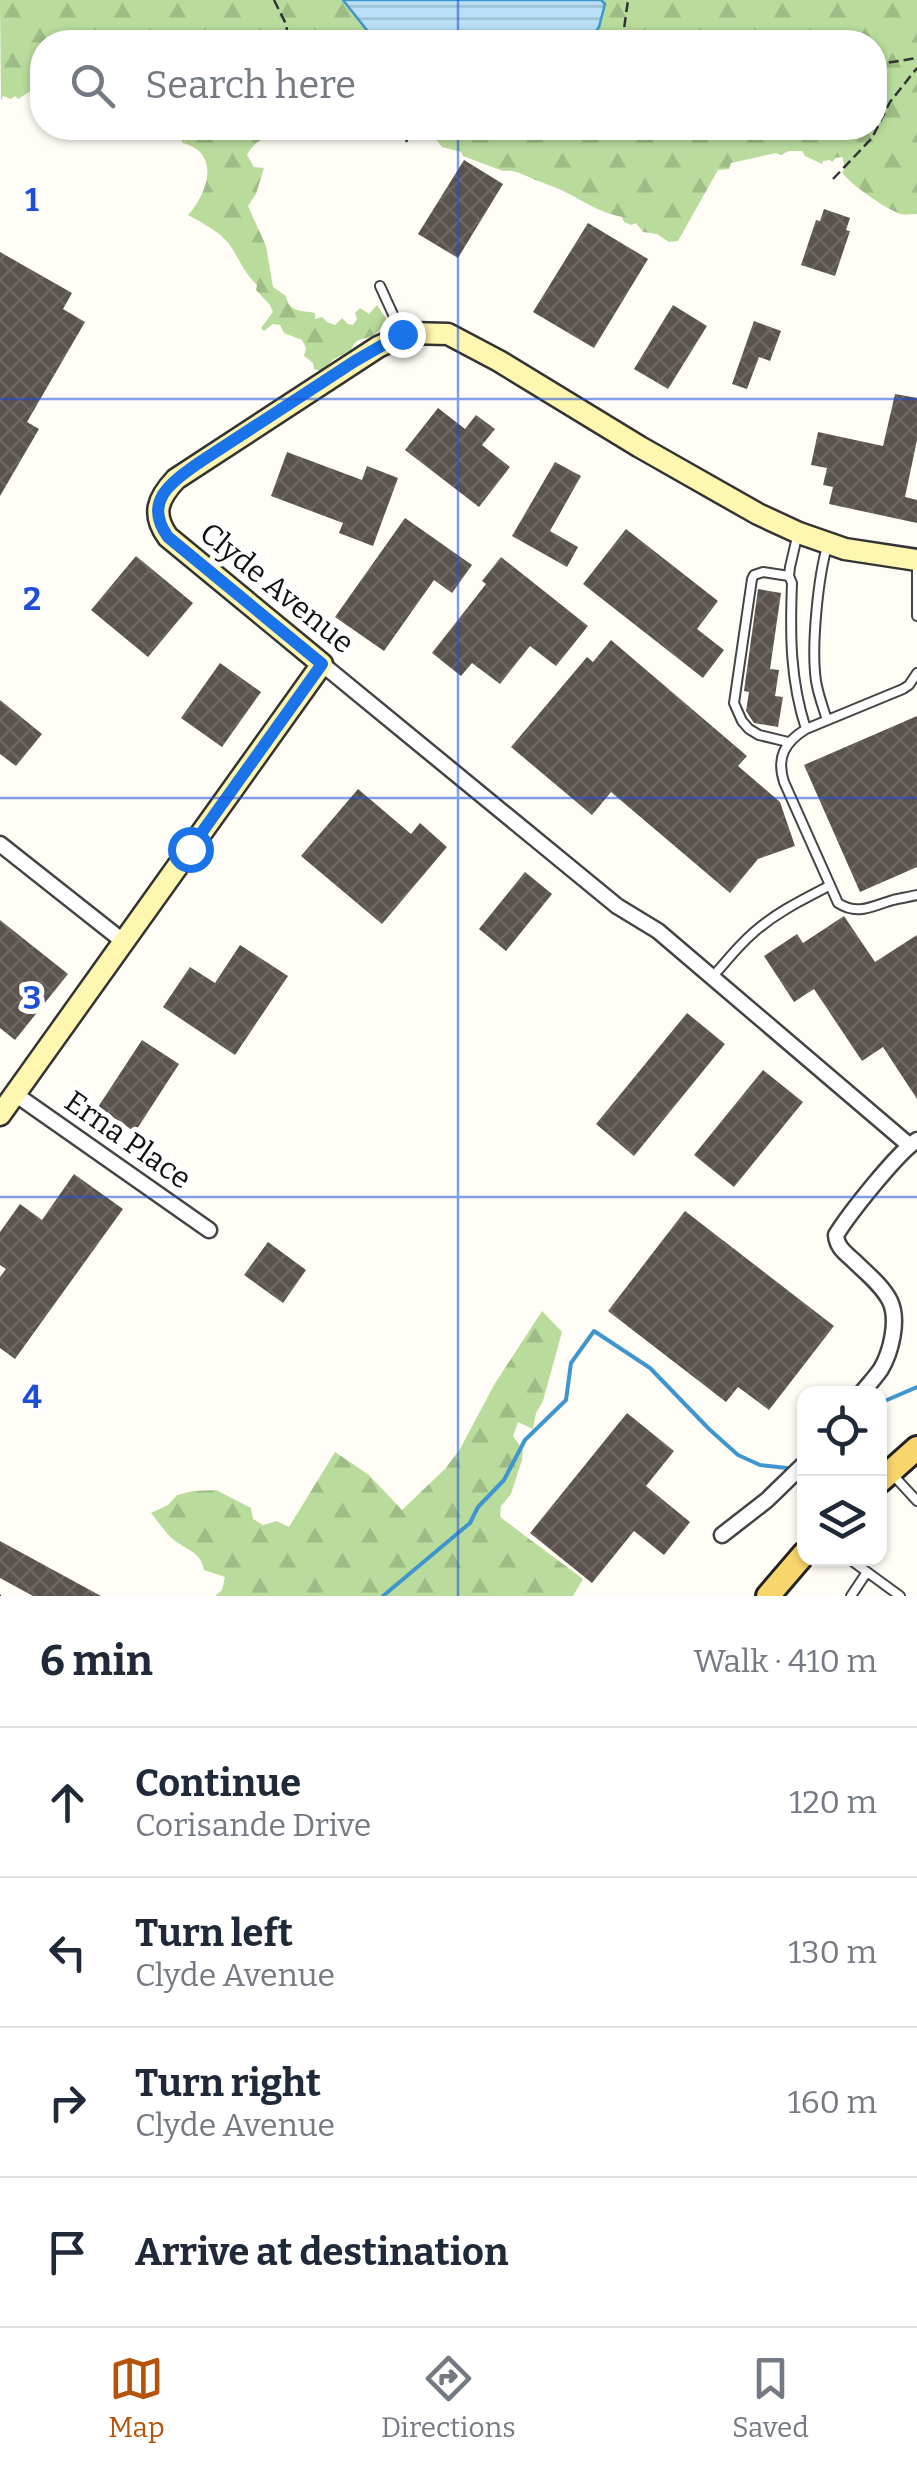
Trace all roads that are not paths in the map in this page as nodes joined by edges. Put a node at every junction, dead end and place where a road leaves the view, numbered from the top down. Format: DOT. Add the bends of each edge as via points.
graph roads {
  1 [pos="380,286"];
  2 [pos="402,334"];
  3 [pos="798,532"];
  4 [pos="828,543"];
  5 [pos="917,560"];
  6 [pos="789,576"];
  7 [pos="917,616"];
  8 [pos="322,664"];
  9 [pos="917,673"];
  10 [pos="827,720"];
  11 [pos="806,729"];
  12 [pos="788,742"];
  13 [pos="0,844"];
  14 [pos="829,886"];
  15 [pos="917,895"];
  16 [pos="124,942"];
  17 [pos="713,976"];
  18 [pos="15,1094"];
  19 [pos="0,1115"];
  20 [pos="913,1142"];
  21 [pos="209,1230"];
  22 [pos="867,1386"];
  23 [pos="917,1448"];
  24 [pos="797,1471"];
  25 [pos="887,1474"];
  26 [pos="887,1478"];
  27 [pos="917,1501"];
  28 [pos="722,1535"];
  29 [pos="797,1562"];
  30 [pos="859,1566"];
  31 [pos="867,1572"];
  32 [pos="768,1596"];
  33 [pos="852,1596"];
  34 [pos="900,1596"];
  1 -- 2 [label="lane"];
  2 -- 3 [label="street" via="448,334 474,347"];
  2 -- 8 [label="street, Clyde Avenue" via="200,462 158,504 168,537"];
  3 -- 4 [label="street"];
  3 -- 6 [label="lane"];
  4 -- 5 [label="street"];
  4 -- 10 [label="lane" via="814,664"];
  5 -- 7 [label="lane"];
  6 -- 11 [label="lane" via="791,665"];
  6 -- 12 [label="lane" via="763,572 752,578 734,693 736,712 749,729"];
  8 -- 16 [label="street"];
  8 -- 17 [label="street, Clyde Avenue" via="617,906"];
  9 -- 10 [label="lane" via="904,689"];
  10 -- 11 [label="lane"];
  11 -- 12 [label="lane"];
  12 -- 14 [label="lane" via="782,774"];
  13 -- 16 [label="street"];
  14 -- 15 [label="lane" via="838,903 860,910"];
  14 -- 17 [label="lane" via="769,920"];
  16 -- 18 [label="street"];
  17 -- 20 [label="street, Clyde Avenue"];
  18 -- 19 [label="street"];
  18 -- 21 [label="street, Erna Place"];
  20 -- 22 [label="street" via="836,1239 893,1311 888,1352"];
  23 -- 25 [label="main road"];
  24 -- 28 [label="street"];
  26 -- 27 [label="lane"];
  29 -- 32 [label="main road"];
  30 -- 31 [label="lane"];
  31 -- 33 [label="lane"];
  31 -- 34 [label="lane"];
}
